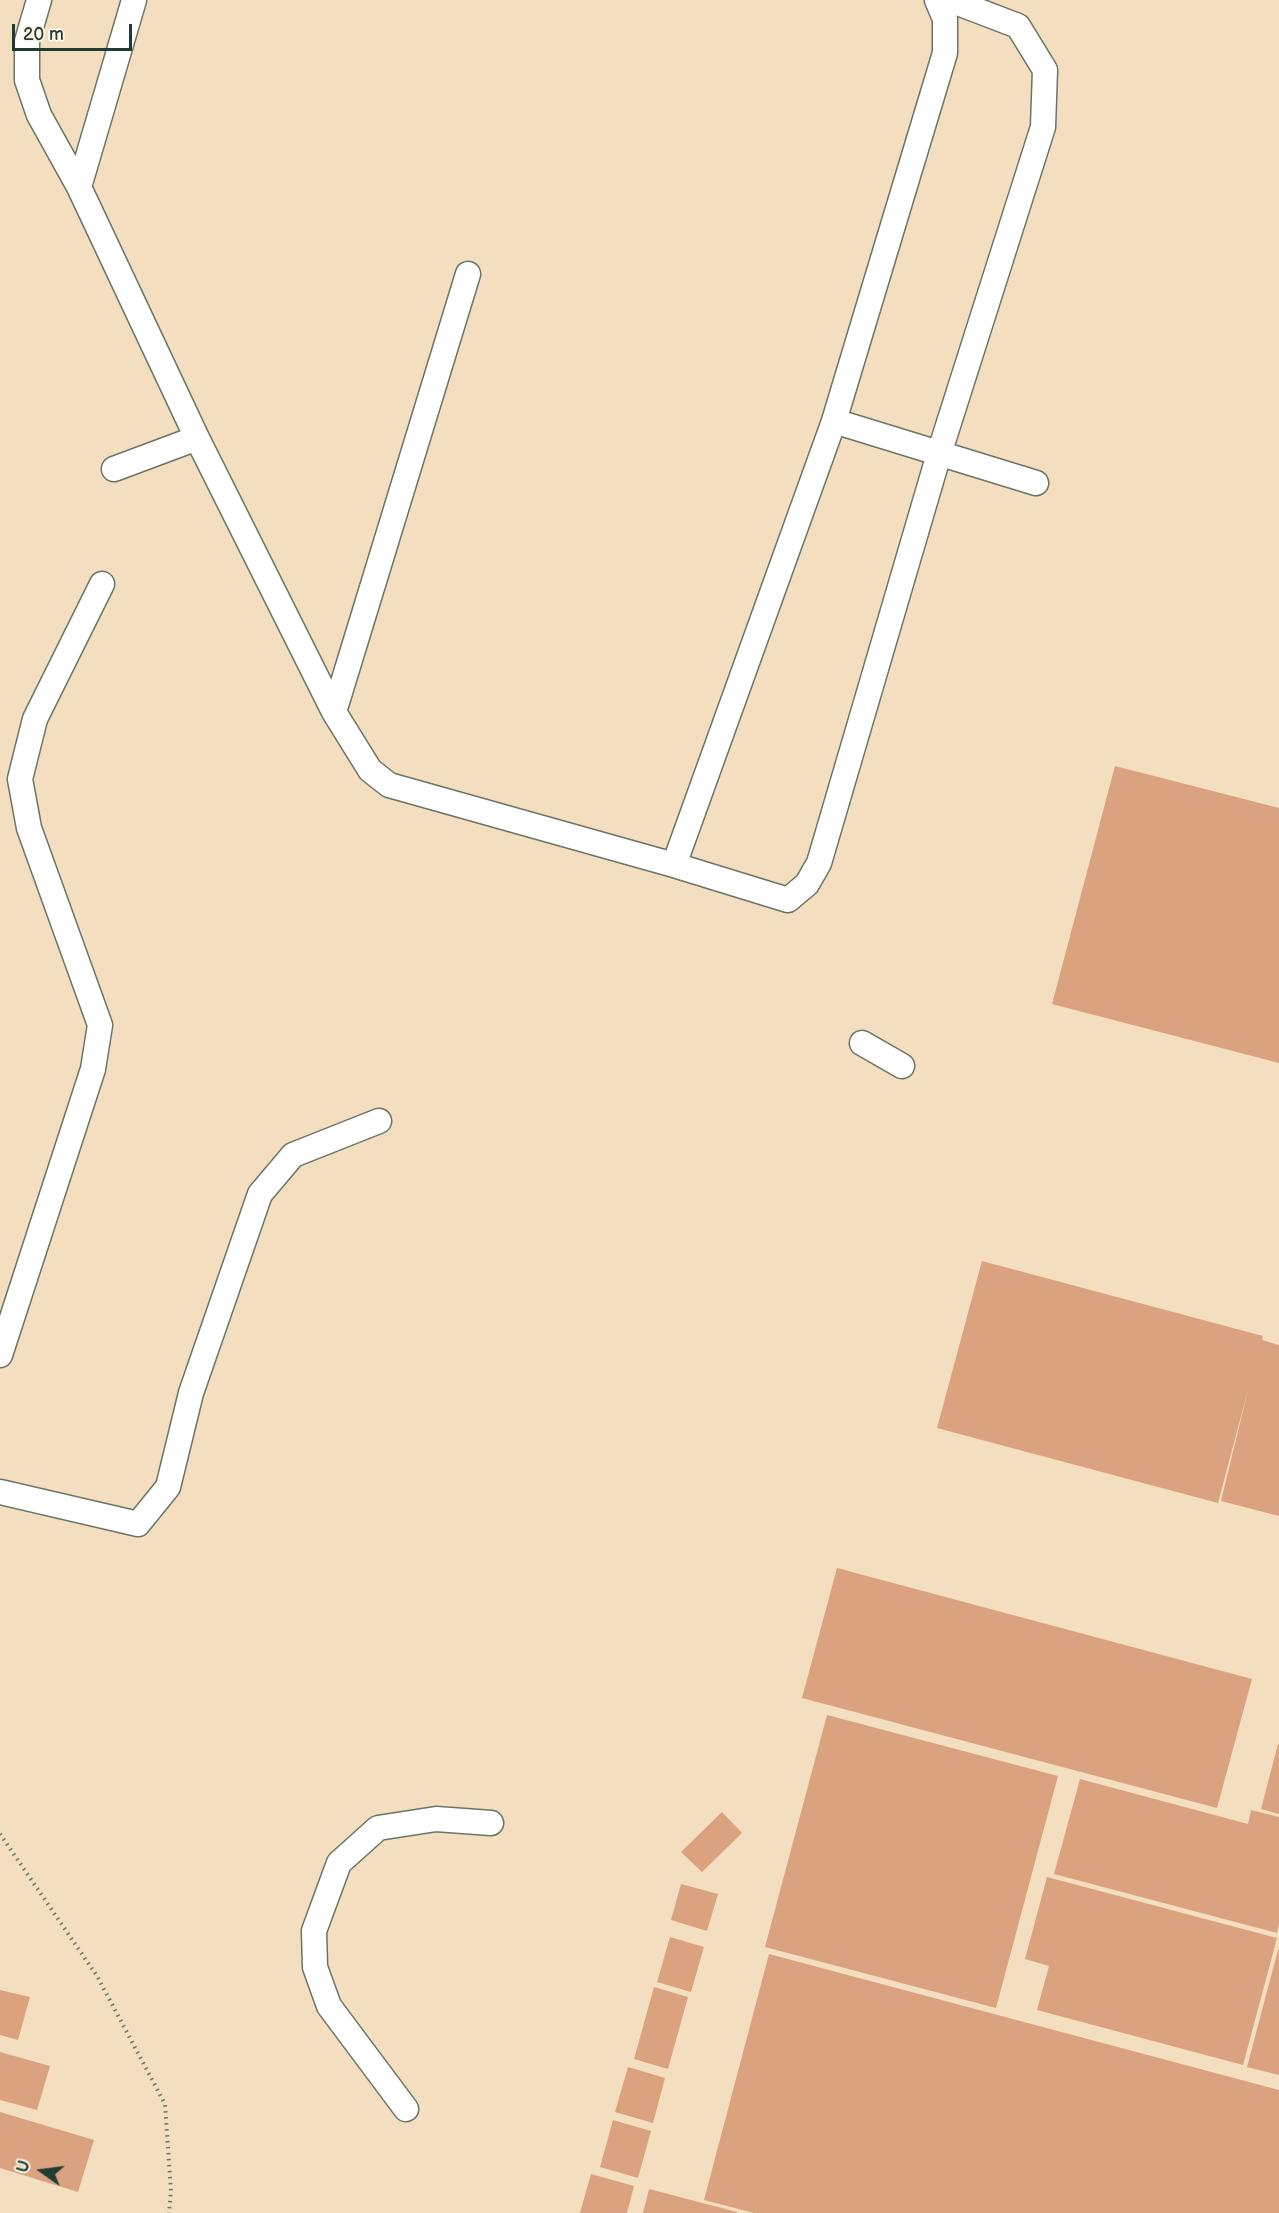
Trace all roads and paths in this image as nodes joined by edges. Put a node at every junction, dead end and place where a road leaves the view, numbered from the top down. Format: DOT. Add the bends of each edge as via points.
graph roads {
  1 [pos="39,0"];
  2 [pos="134,0"];
  3 [pos="937,0"];
  4 [pos="950,0"];
  5 [pos="80,187"];
  6 [pos="468,274"];
  7 [pos="834,421"];
  8 [pos="197,438"];
  9 [pos="939,454"];
  10 [pos="114,469"];
  11 [pos="1036,483"];
  12 [pos="102,585"];
  13 [pos="334,712"];
  14 [pos="674,865"];
  15 [pos="862,1043"];
  16 [pos="902,1065"];
  17 [pos="379,1121"];
  18 [pos="0,1355"];
  19 [pos="0,1492"];
  20 [pos="491,1823"];
  21 [pos="0,1834"];
  22 [pos="406,2109"];
  23 [pos="169,2213"];
  1 -- 5 [label="lane" via="27,40 27,80 39,115"];
  2 -- 5 [label="lane"];
  3 -- 7 [label="lane" via="945,19 945,53"];
  4 -- 9 [label="lane" via="1018,26 1045,70 1043,127"];
  5 -- 8 [label="lane"];
  6 -- 13 [label="lane"];
  7 -- 9 [label="lane"];
  7 -- 14 [label="lane"];
  8 -- 10 [label="lane"];
  8 -- 13 [label="lane"];
  9 -- 11 [label="lane"];
  9 -- 14 [label="lane" via="819,863 807,884 788,900"];
  12 -- 18 [label="lane" via="35,719 20,779 29,828 100,1025 93,1069"];
  13 -- 14 [label="lane" via="370,770 389,785"];
  15 -- 16 [label="lane"];
  17 -- 19 [label="lane" via="293,1155 260,1194 190,1393 168,1487 138,1524"];
  20 -- 22 [label="lane" via="436,1819 378,1828 339,1863 314,1930 315,1967 329,2006"];
  21 -- 23 [label="path" via="97,1976 165,2104"];
}
